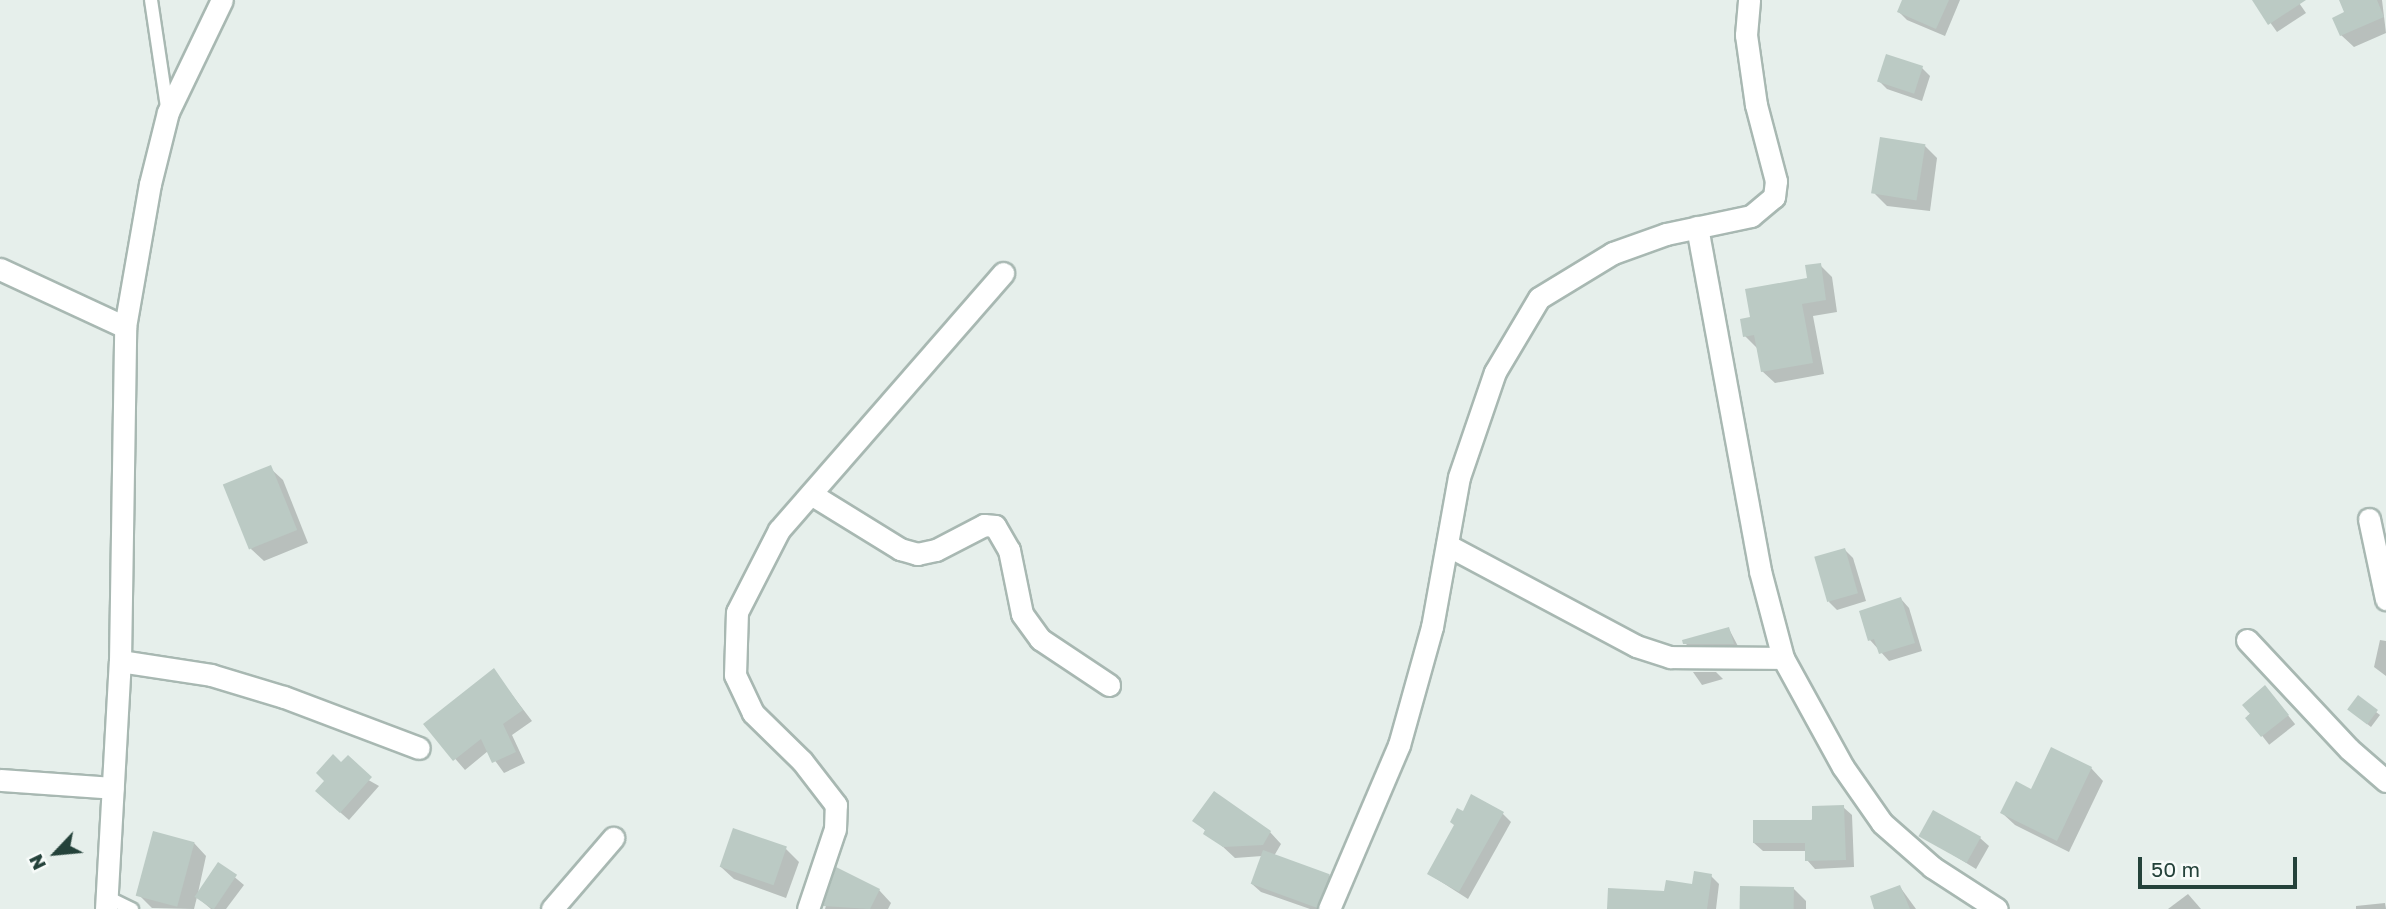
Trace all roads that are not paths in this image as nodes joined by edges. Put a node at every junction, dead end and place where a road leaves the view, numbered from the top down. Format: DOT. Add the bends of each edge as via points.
graph roads {
  1 [pos="151,0"];
  2 [pos="222,0"];
  3 [pos="1749,0"];
  4 [pos="168,112"];
  5 [pos="1697,227"];
  6 [pos="0,269"];
  7 [pos="1003,274"];
  8 [pos="125,327"];
  9 [pos="811,494"];
  10 [pos="2369,519"];
  11 [pos="1447,545"];
  12 [pos="2386,599"];
  13 [pos="2247,640"];
  14 [pos="1783,658"];
  15 [pos="120,661"];
  16 [pos="1109,685"];
  17 [pos="419,748"];
  18 [pos="0,780"];
  19 [pos="2386,781"];
  20 [pos="113,788"];
  21 [pos="613,838"];
  22 [pos="106,903"];
  23 [pos="132,909"];
  24 [pos="552,909"];
  25 [pos="808,909"];
  26 [pos="1329,909"];
  27 [pos="1997,909"];
  1 -- 4 [label="lane"];
  2 -- 4 [label="street"];
  3 -- 5 [label="street" via="1746,35 1756,104 1776,181 1774,197 1751,216"];
  4 -- 8 [label="street" via="150,184"];
  5 -- 11 [label="street" via="1613,253 1539,299 1495,372 1459,477"];
  5 -- 14 [label="street" via="1760,572"];
  6 -- 8 [label="street"];
  7 -- 9 [label="street"];
  8 -- 15 [label="street"];
  9 -- 16 [label="street" via="901,549 917,554 936,550 984,524 995,526 1009,551 1022,614 1040,639"];
  9 -- 25 [label="street" via="779,530 737,612 735,675 753,713 802,761 836,805 835,829"];
  10 -- 12 [label="street"];
  11 -- 14 [label="street" via="1636,646 1670,657"];
  11 -- 26 [label="street" via="1432,627 1399,745"];
  13 -- 19 [label="street" via="2349,749"];
  14 -- 27 [label="street" via="1843,767 1882,823 1932,867"];
  15 -- 17 [label="street" via="211,675 284,696"];
  15 -- 20 [label="street"];
  18 -- 20 [label="street"];
  20 -- 22 [label="street"];
  21 -- 24 [label="street"];
  22 -- 23 [label="lane"];
}
